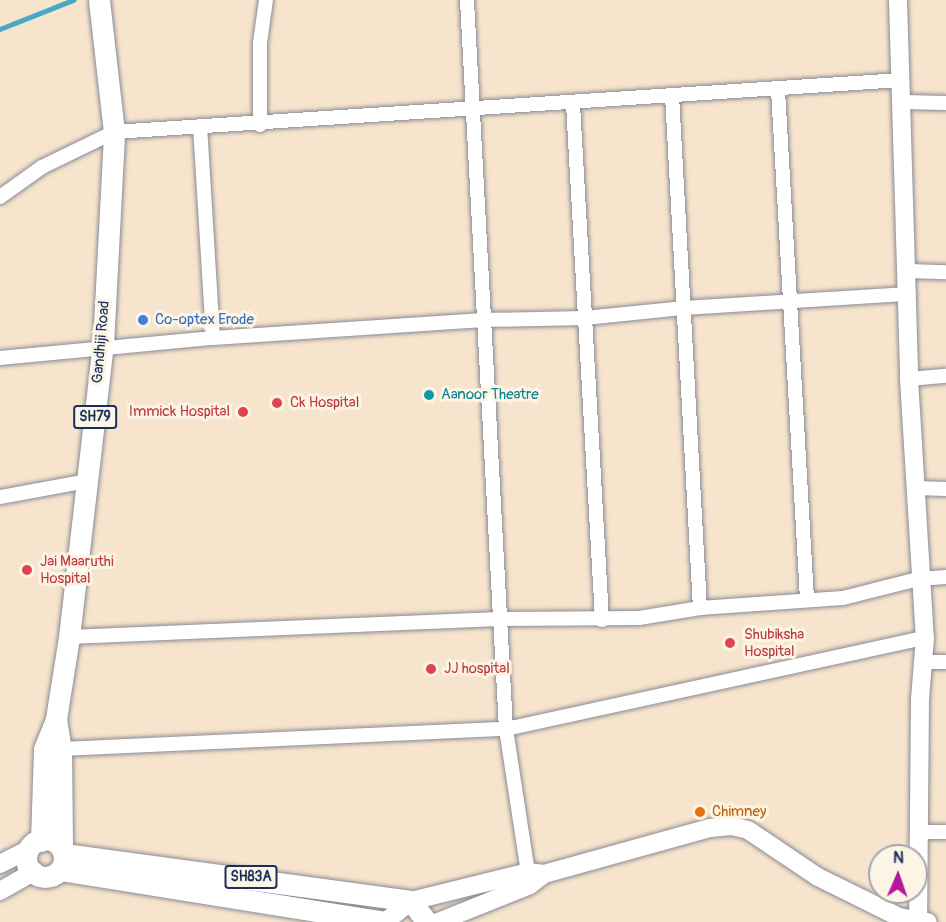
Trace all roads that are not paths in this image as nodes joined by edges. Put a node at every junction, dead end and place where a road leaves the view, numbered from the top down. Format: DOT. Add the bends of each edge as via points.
graph roads {
  1 [pos="99,0"];
  2 [pos="266,0"];
  3 [pos="468,0"];
  4 [pos="898,0"];
  5 [pos="902,80"];
  6 [pos="778,90"];
  7 [pos="672,95"];
  8 [pos="903,102"];
  9 [pos="946,103"];
  10 [pos="573,104"];
  11 [pos="472,108"];
  12 [pos="114,123"];
  13 [pos="260,125"];
  14 [pos="200,126"];
  15 [pos="0,197"];
  16 [pos="908,271"];
  17 [pos="946,272"];
  18 [pos="909,294"];
  19 [pos="792,301"];
  20 [pos="684,308"];
  21 [pos="585,318"];
  22 [pos="483,320"];
  23 [pos="213,338"];
  24 [pos="102,345"];
  25 [pos="0,358"];
  26 [pos="946,376"];
  27 [pos="909,379"];
  28 [pos="87,482"];
  29 [pos="917,488"];
  30 [pos="946,489"];
  31 [pos="0,497"];
  32 [pos="946,577"];
  33 [pos="918,579"];
  34 [pos="807,599"];
  35 [pos="700,608"];
  36 [pos="499,619"];
  37 [pos="602,620"];
  38 [pos="69,637"];
  39 [pos="925,638"];
  40 [pos="923,662"];
  41 [pos="946,662"];
  42 [pos="56,719"];
  43 [pos="506,729"];
  44 [pos="61,749"];
  45 [pos="919,832"];
  46 [pos="946,832"];
  47 [pos="33,846"];
  48 [pos="62,857"];
  49 [pos="0,864"];
  50 [pos="35,871"];
  51 [pos="534,877"];
  52 [pos="0,891"];
  53 [pos="411,901"];
  54 [pos="470,915"];
  55 [pos="923,921"];
  56 [pos="384,922"];
  57 [pos="427,922"];
  58 [pos="438,922"];
  1 -- 12 [label="main road, Gandhiji Road / SH79"];
  2 -- 13 [label="street" via="260,43"];
  3 -- 11 [label="street"];
  4 -- 5 [label="street"];
  5 -- 6 [label="street"];
  5 -- 8 [label="street"];
  6 -- 7 [label="street"];
  6 -- 19 [label="street"];
  7 -- 10 [label="street"];
  7 -- 20 [label="street"];
  8 -- 9 [label="street"];
  8 -- 16 [label="street"];
  10 -- 11 [label="street"];
  10 -- 21 [label="street"];
  11 -- 13 [label="street"];
  11 -- 22 [label="street"];
  12 -- 14 [label="street"];
  12 -- 15 [label="street"];
  12 -- 24 [label="main road, Gandhiji Road / SH79"];
  13 -- 14 [label="street"];
  14 -- 23 [label="street"];
  16 -- 17 [label="street"];
  16 -- 18 [label="street"];
  18 -- 19 [label="street"];
  18 -- 27 [label="street"];
  19 -- 20 [label="street"];
  19 -- 34 [label="street"];
  20 -- 21 [label="street"];
  20 -- 35 [label="street"];
  21 -- 22 [label="street"];
  21 -- 37 [label="street"];
  22 -- 23 [label="street"];
  22 -- 36 [label="street"];
  23 -- 24 [label="street"];
  24 -- 25 [label="street"];
  24 -- 28 [label="main road, Gandhiji Road / SH79"];
  26 -- 27 [label="street"];
  27 -- 29 [label="street"];
  28 -- 31 [label="street"];
  28 -- 38 [label="main road, Gandhiji Road / SH79"];
  29 -- 30 [label="street"];
  29 -- 33 [label="street"];
  32 -- 33 [label="street"];
  33 -- 34 [label="street" via="843,598"];
  33 -- 39 [label="street"];
  34 -- 35 [label="street"];
  35 -- 37 [label="street"];
  36 -- 37 [label="street"];
  36 -- 38 [label="street"];
  36 -- 43 [label="street"];
  38 -- 42 [label="main road, Gandhiji Road / SH79"];
  39 -- 40 [label="street"];
  39 -- 43 [label="street"];
  40 -- 41 [label="street"];
  40 -- 45 [label="street"];
  42 -- 44 [label="main road, Gandhiji Road / SH79"];
  42 -- 47 [label="main road, Gandhiji Road / SH79" via="44,749"];
  43 -- 44 [label="street"];
  43 -- 51 [label="street"];
  44 -- 48 [label="main road, Gandhiji Road / SH79"];
  45 -- 46 [label="street"];
  45 -- 55 [label="street"];
  47 -- 48 [label="main road, SH83A" via="53,841"];
  47 -- 49 [label="street"];
  47 -- 50 [label="main road" via="25,864"];
  48 -- 50 [label="main road, SH83A" via="50,876"];
  48 -- 53 [label="main road, SH83A"];
  48 -- 56 [label="main road, SH83A"];
  50 -- 52 [label="street"];
  51 -- 53 [label="street"];
  51 -- 54 [label="street"];
  51 -- 55 [label="street" via="710,828 732,826 748,830 818,877 898,917"];
  53 -- 56 [label="street"];
  53 -- 57 [label="main road"];
  54 -- 58 [label="street"];
}
